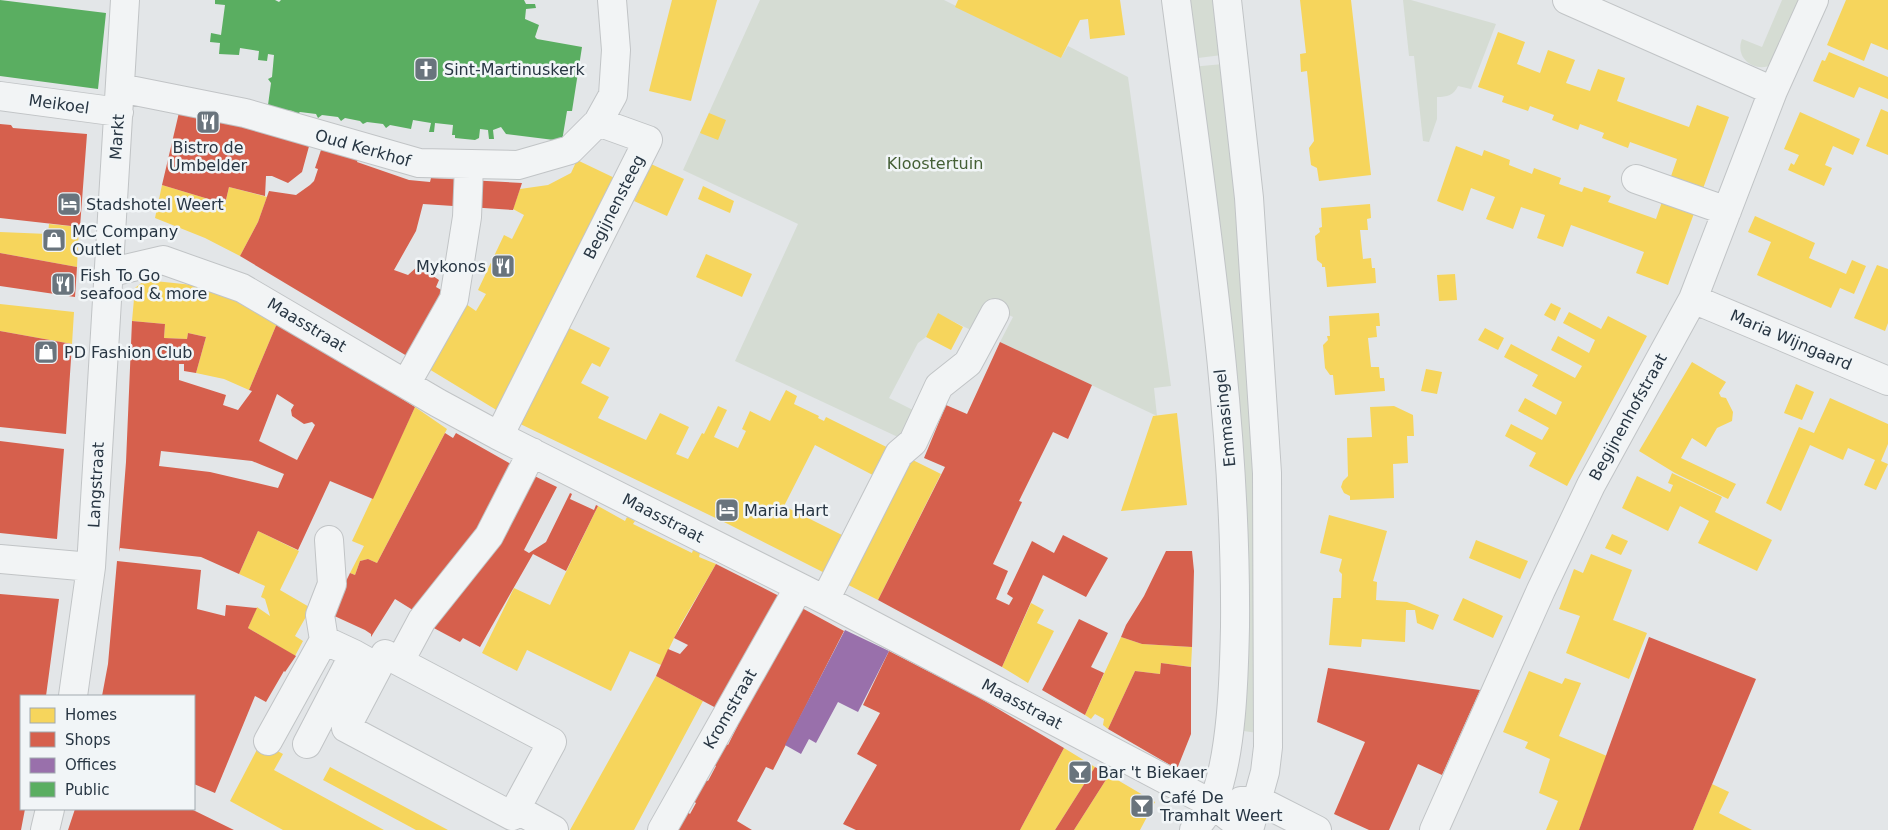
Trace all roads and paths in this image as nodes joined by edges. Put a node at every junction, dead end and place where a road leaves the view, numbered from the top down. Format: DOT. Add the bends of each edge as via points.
graph roads {
  1 [pos="125,0"];
  2 [pos="612,0"];
  3 [pos="1176,0"];
  4 [pos="1227,0"];
  5 [pos="1568,0"];
  6 [pos="1814,0"];
  7 [pos="1773,91"];
  8 [pos="0,96"];
  9 [pos="120,100"];
  10 [pos="598,122"];
  11 [pos="469,165"];
  12 [pos="1636,179"];
  13 [pos="1727,211"];
  14 [pos="108,273"];
  15 [pos="1693,299"];
  16 [pos="995,313"];
  17 [pos="1888,381"];
  18 [pos="406,384"];
  19 [pos="499,436"];
  20 [pos="532,452"];
  21 [pos="329,540"];
  22 [pos="0,559"];
  23 [pos="91,567"];
  24 [pos="800,587"];
  25 [pos="825,600"];
  26 [pos="324,640"];
  27 [pos="354,654"];
  28 [pos="389,664"];
  29 [pos="74,695"];
  30 [pos="268,741"];
  31 [pos="307,744"];
  32 [pos="1258,800"];
  33 [pos="1212,804"];
  34 [pos="516,809"];
  35 [pos="50,810"];
  36 [pos="45,830"];
  37 [pos="554,830"];
  38 [pos="662,830"];
  39 [pos="1194,830"];
  40 [pos="1247,830"];
  41 [pos="1316,830"];
  42 [pos="1434,830"];
  1 -- 9 [label="street, Markt"];
  2 -- 10 [label="street" via="616,50 613,95"];
  3 -- 33 [label="street, Emmasingel" via="1232,482 1234,666 1222,774"];
  4 -- 32 [label="street" via="1249,198 1267,473 1269,723 1265,772"];
  5 -- 7 [label="street"];
  6 -- 7 [label="street, Begijnenhofstraat"];
  7 -- 13 [label="street, Begijnenhofstraat"];
  8 -- 9 [label="street, Meikoel"];
  9 -- 11 [label="street, Oud Kerkhof" via="244,113 418,163"];
  9 -- 14 [label="street, Markt"];
  10 -- 11 [label="street, Oud Kerkhof" via="570,150 518,165"];
  10 -- 19 [label="street, Begijnensteeg" via="648,140"];
  11 -- 18 [label="street" via="467,217 454,299"];
  12 -- 13 [label="street"];
  13 -- 15 [label="street, Begijnenhofstraat"];
  14 -- 18 [label="street, Maasstraat" via="163,260 242,288"];
  14 -- 23 [label="street, Langstraat"];
  15 -- 17 [label="street, Maria Wijngaard"];
  15 -- 42 [label="street, Begijnenhofstraat" via="1591,486"];
  16 -- 25 [label="street" via="968,363 939,386 913,442 899,454"];
  18 -- 19 [label="street, Maasstraat"];
  19 -- 20 [label="street, Maasstraat"];
  20 -- 24 [label="street, Maasstraat"];
  20 -- 28 [label="street" via="489,536"];
  21 -- 26 [label="street" via="332,584 320,615"];
  22 -- 23 [label="street"];
  23 -- 29 [label="street, Langstraat"];
  24 -- 25 [label="street, Maasstraat"];
  24 -- 38 [label="street, Kromstraat"];
  25 -- 33 [label="street, Maasstraat"];
  26 -- 27 [label="street"];
  26 -- 30 [label="street"];
  27 -- 28 [label="street"];
  27 -- 31 [label="street"];
  28 -- 34 [label="street" via="552,742"];
  28 -- 34 [label="street" via="346,728 512,816"];
  32 -- 33 [label="street"];
  32 -- 40 [label="street"];
  32 -- 41 [label="street"];
  33 -- 39 [label="street, Emmasingel"];
  33 -- 40 [label="street, Maasstraat"];
  34 -- 37 [label="street"];
  35 -- 36 [label="street"];
}
